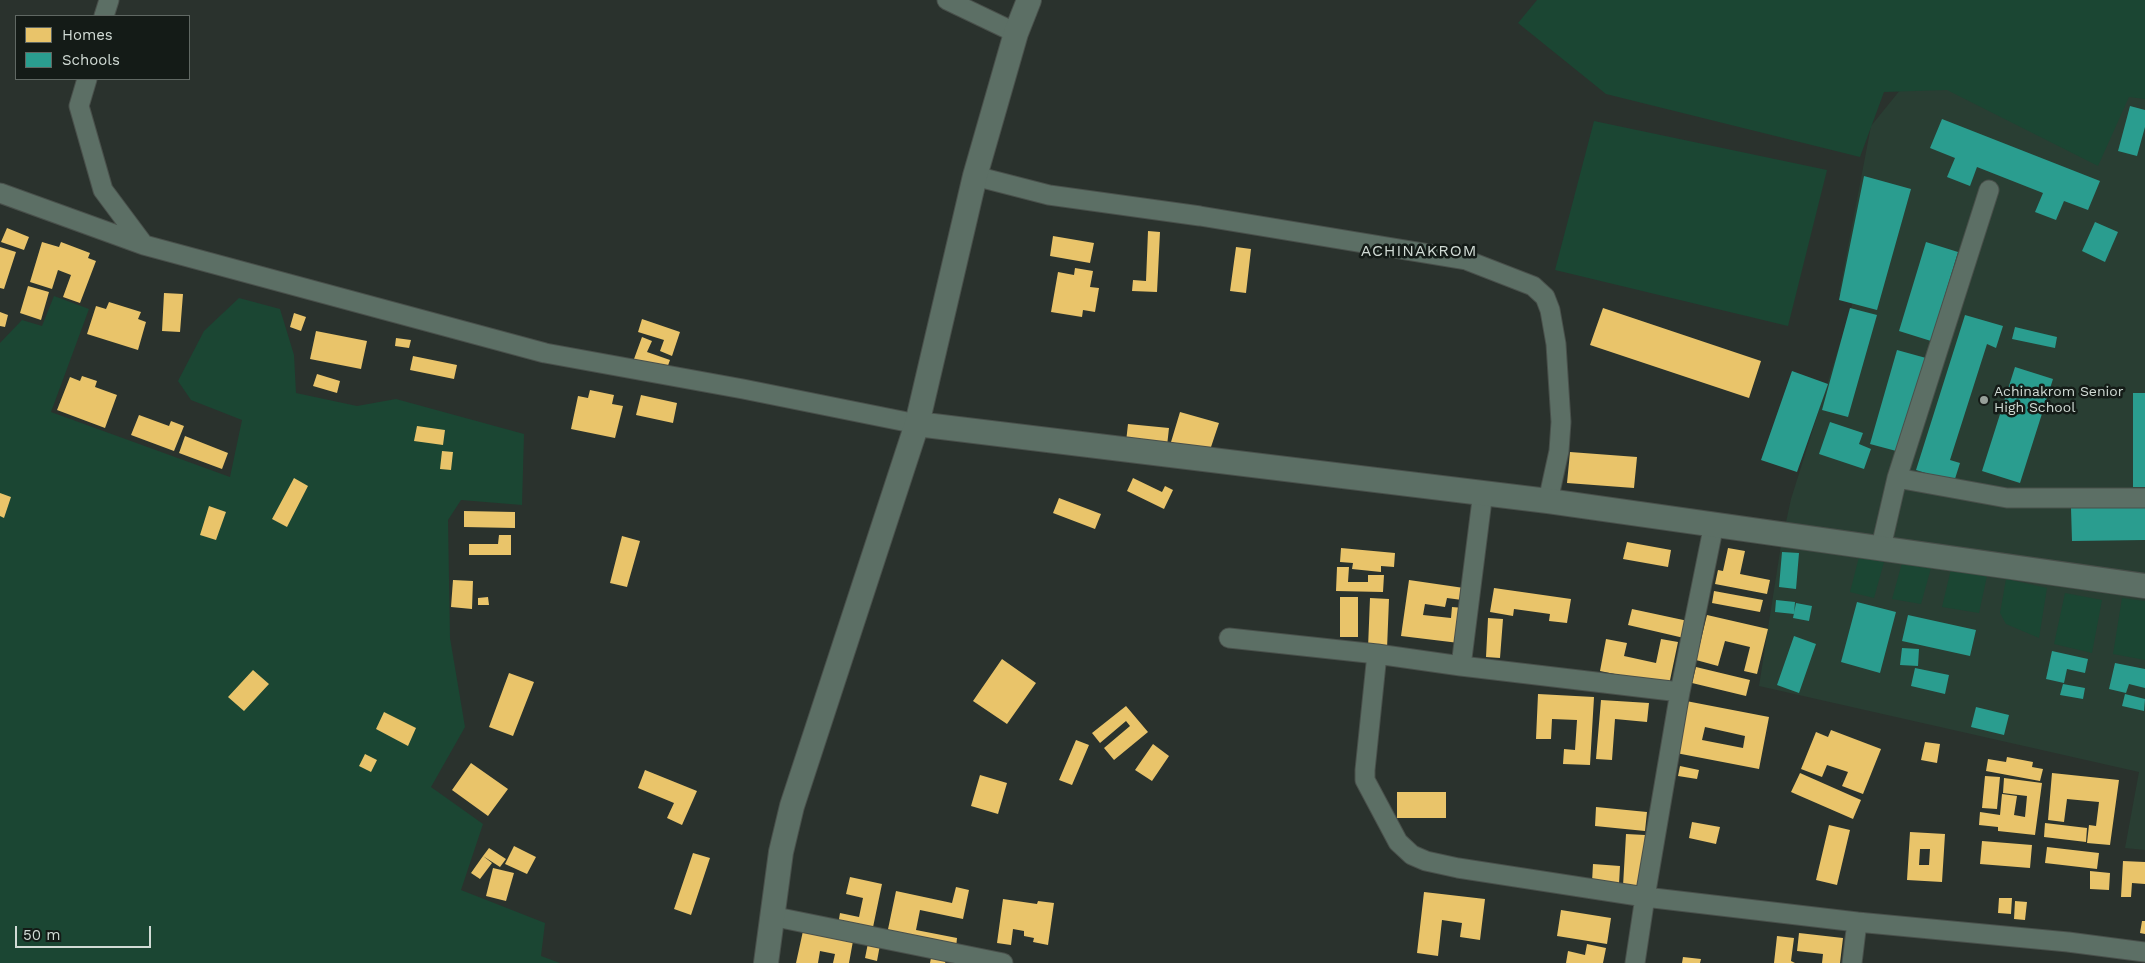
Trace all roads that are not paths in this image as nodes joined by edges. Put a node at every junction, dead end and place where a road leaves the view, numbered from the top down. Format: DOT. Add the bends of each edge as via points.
graph roads {
  1 [pos="109,0"];
  2 [pos="947,0"];
  3 [pos="1029,0"];
  4 [pos="104,15"];
  5 [pos="1016,34"];
  6 [pos="87,80"];
  7 [pos="975,176"];
  8 [pos="1989,190"];
  9 [pos="0,194"];
  10 [pos="144,245"];
  11 [pos="917,424"];
  12 [pos="1897,478"];
  13 [pos="1483,492"];
  14 [pos="2145,498"];
  15 [pos="1548,501"];
  16 [pos="1714,524"];
  17 [pos="1881,546"];
  18 [pos="2145,586"];
  19 [pos="1229,638"];
  20 [pos="1377,654"];
  21 [pos="1461,666"];
  22 [pos="1680,692"];
  23 [pos="1645,897"];
  24 [pos="771,916"];
  25 [pos="1857,922"];
  26 [pos="2145,952"];
  27 [pos="766,963"];
  28 [pos="1003,963"];
  29 [pos="1635,963"];
  30 [pos="1852,963"];
  1 -- 4 [label="street"];
  2 -- 5 [label="street"];
  3 -- 5 [label="street"];
  5 -- 7 [label="street"];
  6 -- 10 [label="street" via="80,106 103,190"];
  7 -- 11 [label="street"];
  7 -- 15 [label="street" via="1049,195 1200,216 1466,260 1533,286 1545,297 1556,344 1561,422 1559,451"];
  8 -- 12 [label="street"];
  9 -- 10 [label="street"];
  10 -- 11 [label="street" via="545,353"];
  11 -- 13 [label="street"];
  11 -- 24 [label="street" via="792,806 780,852"];
  12 -- 14 [label="street" via="2007,498"];
  12 -- 17 [label="street"];
  13 -- 15 [label="street"];
  13 -- 21 [label="street"];
  15 -- 16 [label="street"];
  16 -- 17 [label="street"];
  16 -- 22 [label="street"];
  17 -- 18 [label="street"];
  19 -- 20 [label="street"];
  20 -- 21 [label="street"];
  20 -- 23 [label="street" via="1365,780 1398,842 1412,855 1426,862 1458,868"];
  21 -- 22 [label="street"];
  22 -- 23 [label="street"];
  23 -- 25 [label="street"];
  23 -- 29 [label="street"];
  24 -- 27 [label="street"];
  24 -- 28 [label="street"];
  25 -- 26 [label="street"];
  25 -- 30 [label="street"];
}
